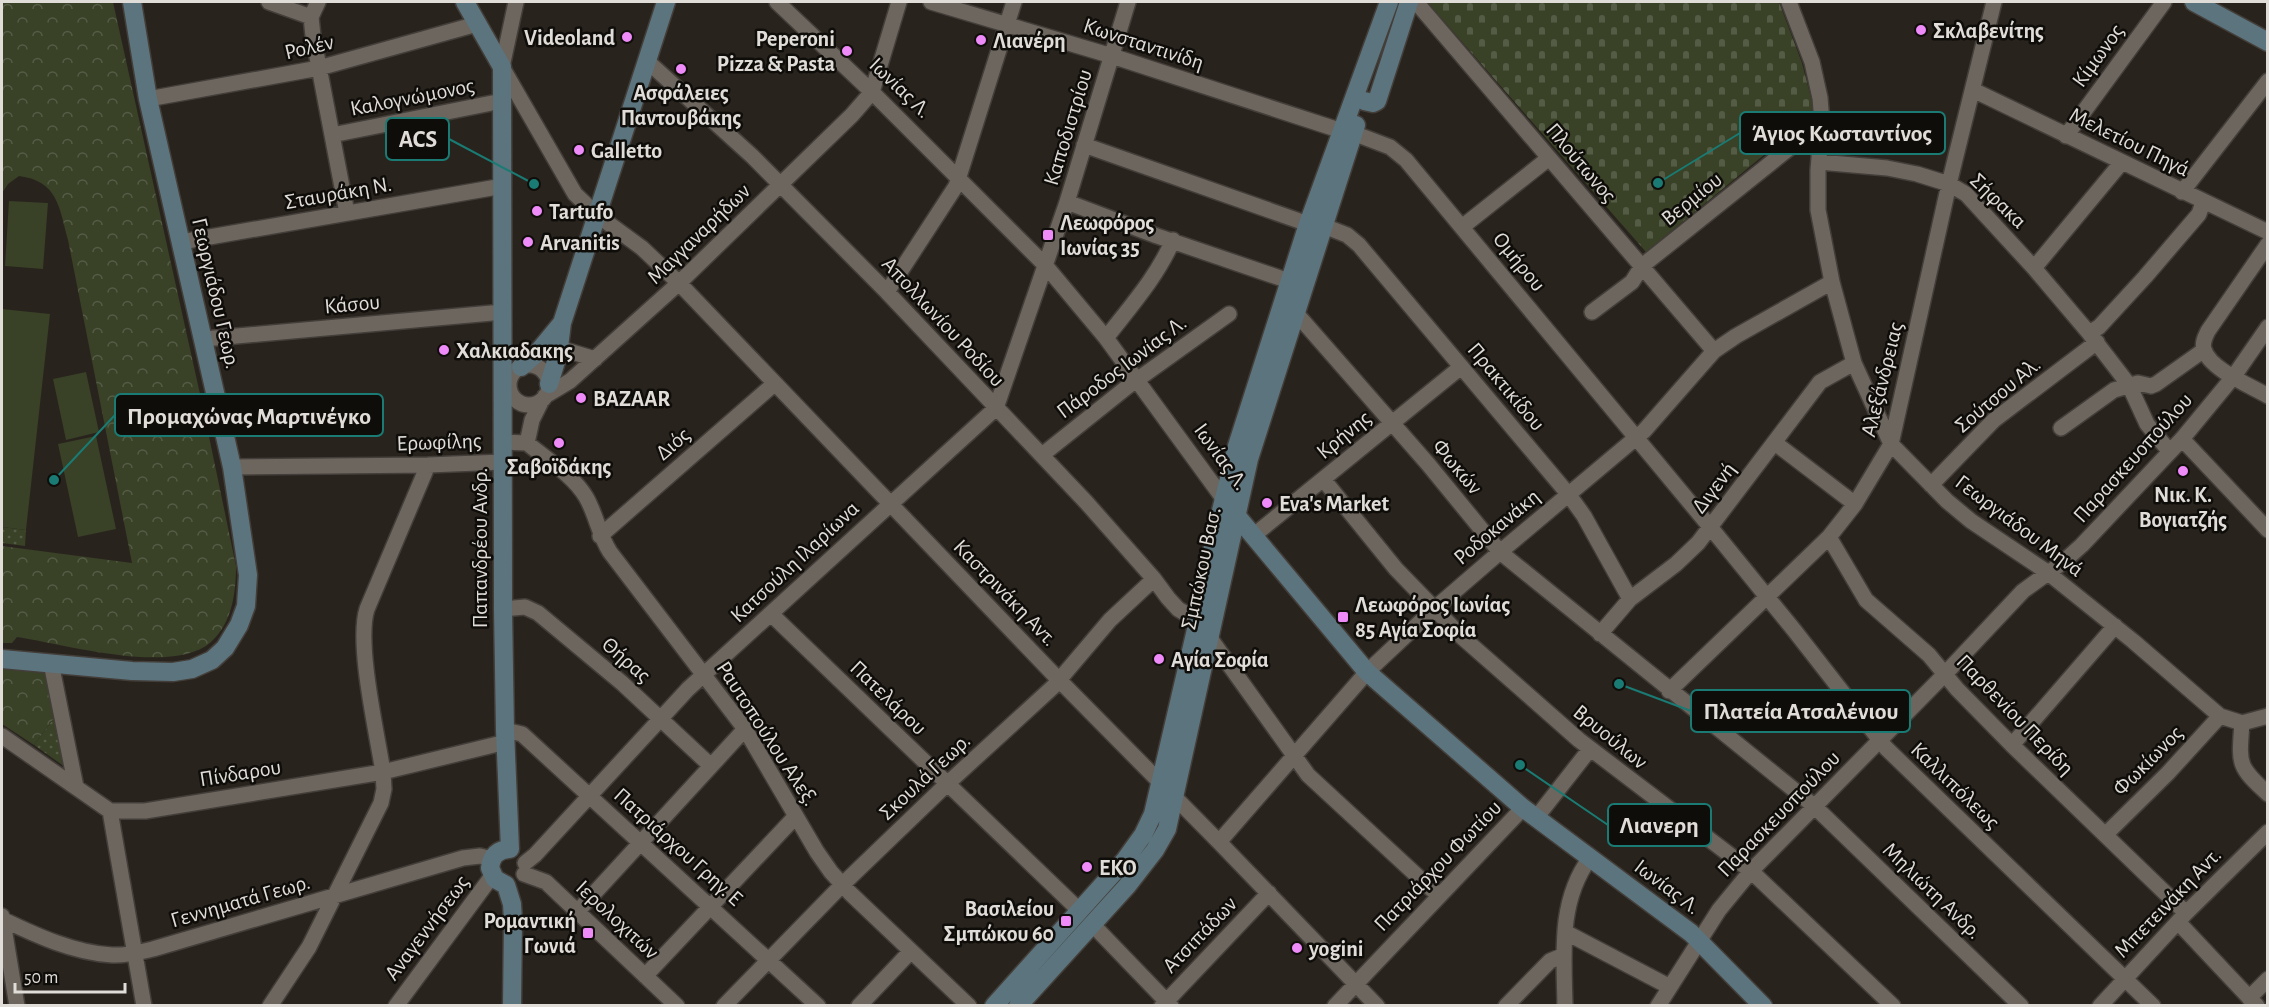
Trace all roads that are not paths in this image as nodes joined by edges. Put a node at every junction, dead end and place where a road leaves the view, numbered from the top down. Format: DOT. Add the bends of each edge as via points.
graph roads {
  1 [pos="132,2"];
  2 [pos="269,2"];
  3 [pos="318,2"];
  4 [pos="465,2"];
  5 [pos="516,2"];
  6 [pos="666,2"];
  7 [pos="777,2"];
  8 [pos="899,2"];
  9 [pos="931,2"];
  10 [pos="1014,2"];
  11 [pos="1128,2"];
  12 [pos="1377,2"];
  13 [pos="1389,2"];
  14 [pos="1398,2"];
  15 [pos="1409,2"];
  16 [pos="1416,2"];
  17 [pos="1789,2"];
  18 [pos="1994,2"];
  19 [pos="2164,2"];
  20 [pos="2194,2"];
  21 [pos="311,17"];
  22 [pos="477,24"];
  23 [pos="1008,24"];
  24 [pos="2268,42"];
  25 [pos="1112,56"];
  26 [pos="647,61"];
  27 [pos="502,67"];
  28 [pos="319,68"];
  29 [pos="2268,81"];
  30 [pos="1973,90"];
  31 [pos="872,92"];
  32 [pos="148,99"];
  33 [pos="502,101"];
  34 [pos="1364,101"];
  35 [pos="1822,122"];
  36 [pos="1347,132"];
  37 [pos="332,135"];
  38 [pos="2066,135"];
  39 [pos="1084,145"];
  40 [pos="1550,158"];
  41 [pos="1819,162"];
  42 [pos="2122,162"];
  43 [pos="958,178"];
  44 [pos="782,184"];
  45 [pos="1949,184"];
  46 [pos="503,186"];
  47 [pos="2182,192"];
  48 [pos="1067,202"];
  49 [pos="2204,202"];
  50 [pos="347,213"];
  51 [pos="597,215"];
  52 [pos="1316,225"];
  53 [pos="1462,226"];
  54 [pos="2268,232"];
  55 [pos="1173,240"];
  56 [pos="181,242"];
  57 [pos="2268,244"];
  58 [pos="1046,265"];
  59 [pos="1642,266"];
  60 [pos="2034,268"];
  61 [pos="1290,281"];
  62 [pos="1832,282"];
  63 [pos="679,283"];
  64 [pos="887,292"];
  65 [pos="503,312"];
  66 [pos="1295,312"];
  67 [pos="1592,312"];
  68 [pos="1229,314"];
  69 [pos="562,323"];
  70 [pos="2268,327"];
  71 [pos="1106,338"];
  72 [pos="2093,338"];
  73 [pos="204,339"];
  74 [pos="559,348"];
  75 [pos="2204,350"];
  76 [pos="1714,351"];
  77 [pos="595,359"];
  78 [pos="1854,363"];
  79 [pos="1461,367"];
  80 [pos="2234,376"];
  81 [pos="511,380"];
  82 [pos="1137,380"];
  83 [pos="774,384"];
  84 [pos="2129,385"];
  85 [pos="545,393"];
  86 [pos="2268,396"];
  87 [pos="996,408"];
  88 [pos="1392,423"];
  89 [pos="2061,428"];
  90 [pos="1636,438"];
  91 [pos="2182,439"];
  92 [pos="516,442"];
  93 [pos="1774,443"];
  94 [pos="1891,444"];
  95 [pos="2170,452"];
  96 [pos="1042,455"];
  97 [pos="503,462"];
  98 [pos="428,465"];
  99 [pos="232,467"];
  100 [pos="1323,479"];
  101 [pos="1931,485"];
  102 [pos="1569,495"];
  103 [pos="1223,499"];
  104 [pos="890,503"];
  105 [pos="1855,504"];
  106 [pos="1236,514"];
  107 [pos="1711,528"];
  108 [pos="2268,530"];
  109 [pos="600,536"];
  110 [pos="1253,536"];
  111 [pos="1829,537"];
  112 [pos="1500,552"];
  113 [pos="2047,572"];
  114 [pos="1154,579"];
  115 [pos="1767,597"];
  116 [pos="1630,599"];
  117 [pos="503,609"];
  118 [pos="1434,609"];
  119 [pos="771,614"];
  120 [pos="1198,621"];
  121 [pos="2115,626"];
  122 [pos="1600,634"];
  123 [pos="1210,638"];
  124 [pos="2,659"];
  125 [pos="51,663"];
  126 [pos="1367,672"];
  127 [pos="704,674"];
  128 [pos="1944,675"];
  129 [pos="1060,681"];
  130 [pos="1669,691"];
  131 [pos="2220,716"];
  132 [pos="2268,716"];
  133 [pos="660,718"];
  134 [pos="2242,723"];
  135 [pos="745,729"];
  136 [pos="2,736"];
  137 [pos="505,736"];
  138 [pos="1879,740"];
  139 [pos="2012,745"];
  140 [pos="1590,749"];
  141 [pos="1294,758"];
  142 [pos="711,766"];
  143 [pos="383,772"];
  144 [pos="1161,783"];
  145 [pos="947,784"];
  146 [pos="76,787"];
  147 [pos="2268,794"];
  148 [pos="590,795"];
  149 [pos="1175,797"];
  150 [pos="1814,806"];
  151 [pos="110,811"];
  152 [pos="1530,813"];
  153 [pos="796,816"];
  154 [pos="2268,832"];
  155 [pos="2105,835"];
  156 [pos="641,842"];
  157 [pos="1219,842"];
  158 [pos="510,849"];
  159 [pos="1590,858"];
  160 [pos="525,869"];
  161 [pos="1751,870"];
  162 [pos="497,873"];
  163 [pos="842,885"];
  164 [pos="1269,893"];
  165 [pos="335,896"];
  166 [pos="1439,896"];
  167 [pos="712,906"];
  168 [pos="1080,911"];
  169 [pos="577,912"];
  170 [pos="2182,917"];
  171 [pos="2,918"];
  172 [pos="1092,924"];
  173 [pos="1565,932"];
  174 [pos="1699,940"];
  175 [pos="911,951"];
  176 [pos="135,953"];
  177 [pos="1564,955"];
  178 [pos="768,958"];
  179 [pos="645,976"];
  180 [pos="2124,978"];
  181 [pos="2268,979"];
  182 [pos="1356,983"];
  183 [pos="1670,987"];
  184 [pos="2253,1002"];
  185 [pos="1166,1004"];
  186 [pos="17,1005"];
  187 [pos="144,1005"];
  188 [pos="270,1005"];
  189 [pos="396,1005"];
  190 [pos="512,1005"];
  191 [pos="677,1005"];
  192 [pos="724,1005"];
  193 [pos="818,1005"];
  194 [pos="858,1005"];
  195 [pos="969,1005"];
  196 [pos="994,1005"];
  197 [pos="1018,1005"];
  198 [pos="1335,1005"];
  199 [pos="1377,1005"];
  200 [pos="1506,1005"];
  201 [pos="1565,1005"];
  202 [pos="1658,1005"];
  203 [pos="1763,1005"];
  204 [pos="1891,1005"];
  205 [pos="2021,1005"];
  206 [pos="2100,1005"];
  207 [pos="2153,1005"];
  1 -- 32 [label="street, Γεωργιάδου Γεωρ."];
  2 -- 21 [label="street"];
  3 -- 21 [label="street"];
  4 -- 22 [label="street"];
  5 -- 27 [label="street"];
  6 -- 26 [label="street"];
  7 -- 31 [label="street, Ιωνίας Λ."];
  8 -- 31 [label="street"];
  9 -- 23 [label="street, Κωνσταντινίδη"];
  10 -- 23 [label="street"];
  11 -- 25 [label="street, Καποδιστρίου"];
  12 -- 36 [label="street, Σμπώκου Βασ." via="1355,69"];
  13 -- 36 [label="street, Σμπώκου Βασ."];
  14 -- 34 [label="street, Σμπώκου Βασ."];
  15 -- 34 [label="street" via="1377,101"];
  16 -- 40 [label="street, Πλούτωνος"];
  17 -- 35 [label="street, Γεωργιάδου Μηνά" via="1812,62"];
  18 -- 30 [label="street, Αλεξάνδρειας"];
  19 -- 38 [label="street, Κίμωνος"];
  20 -- 24 [label="street"];
  21 -- 28 [label="street"];
  22 -- 27 [label="street"];
  22 -- 28 [label="street, Ρολέν"];
  23 -- 25 [label="street, Κωνσταντινίδη"];
  23 -- 43 [label="street"];
  25 -- 36 [label="street, Κωνσταντινίδη"];
  25 -- 39 [label="street, Καποδιστρίου"];
  26 -- 44 [label="street, Απολλωνίου Ροδίου"];
  26 -- 51 [label="street"];
  27 -- 33 [label="street, Παπανδρέου Ανδρ."];
  27 -- 51 [label="street" via="565,180 579,200"];
  28 -- 32 [label="street, Ρολέν"];
  28 -- 37 [label="street"];
  29 -- 47 [label="street"];
  30 -- 38 [label="street, Μελετίου Πηγά"];
  30 -- 45 [label="street, Αλεξάνδρειας"];
  31 -- 43 [label="street, Ιωνίας Λ."];
  31 -- 44 [label="street, Μαγγαναρήδων"];
  32 -- 56 [label="street, Γεωργιάδου Γεωρ."];
  33 -- 37 [label="street, Καλογνώμονος"];
  33 -- 46 [label="street, Παπανδρέου Ανδρ."];
  34 -- 36 [label="street, Σμπώκου Βασ."];
  35 -- 41 [label="street, Γεωργιάδου Μηνά"];
  35 -- 59 [label="street, Βερμίου"];
  36 -- 52 [label="street, Σμπώκου Βασ."];
  36 -- 53 [label="street, Ομήρου" via="1398,153"];
  37 -- 50 [label="street"];
  38 -- 42 [label="street, Μελετίου Πηγά"];
  39 -- 48 [label="street, Καποδιστρίου"];
  39 -- 52 [label="street, Πρακτικίδου"];
  40 -- 53 [label="street"];
  40 -- 59 [label="street, Πλούτωνος"];
  41 -- 45 [label="street, Σήφακα" via="1887,168"];
  41 -- 62 [label="street, Γεωργιάδου Μηνά" via="1818,210"];
  42 -- 47 [label="street, Μελετίου Πηγά"];
  42 -- 60 [label="street"];
  43 -- 58 [label="street, Ιωνίας Λ."];
  43 -- 64 [label="street" via="951,195"];
  44 -- 63 [label="street, Μαγγαναρήδων"];
  44 -- 64 [label="street, Απολλωνίου Ροδίου"];
  45 -- 60 [label="street, Σήφακα" via="1981,209"];
  45 -- 94 [label="street, Αλεξάνδρειας"];
  46 -- 50 [label="street, Σταυράκη Ν."];
  46 -- 65 [label="street, Παπανδρέου Ανδρ."];
  47 -- 49 [label="street, Μελετίου Πηγά"];
  48 -- 55 [label="street"];
  48 -- 58 [label="street, Καποδιστρίου"];
  49 -- 54 [label="street, Μελετίου Πηγά"];
  49 -- 72 [label="street, Σούτσου Αλ." via="2199,214"];
  50 -- 56 [label="street, Σταυράκη Ν."];
  51 -- 63 [label="street, Καστρινάκη Αντ." via="642,248"];
  51 -- 69 [label="street"];
  52 -- 61 [label="street, Σμπώκου Βασ."];
  52 -- 66 [label="street, Σμπώκου Βασ."];
  52 -- 79 [label="street, Πρακτικίδου" via="1347,235 1359,245"];
  53 -- 90 [label="street, Ομήρου"];
  55 -- 61 [label="street"];
  55 -- 71 [label="street" via="1151,279"];
  56 -- 73 [label="street, Γεωργιάδου Γεωρ."];
  57 -- 75 [label="street" via="2208,331"];
  58 -- 71 [label="street, Ιωνίας Λ."];
  58 -- 87 [label="street, Κατσούλη Ιλαρίωνα"];
  59 -- 67 [label="street, Βερμίου" via="1632,282"];
  59 -- 76 [label="street, Πλούτωνος"];
  60 -- 72 [label="street, Σήφακα"];
  61 -- 103 [label="street, Σμπώκου Βασ." via="1245,417"];
  62 -- 76 [label="street, Ροδοκανάκη"];
  62 -- 78 [label="street, Γεωργιάδου Μηνά"];
  63 -- 77 [label="street, Μαγγαναρήδων"];
  63 -- 83 [label="street, Καστρινάκη Αντ."];
  64 -- 87 [label="street, Απολλωνίου Ροδίου"];
  65 -- 73 [label="street, Κάσου"];
  65 -- 81 [label="street, Παπανδρέου Ανδρ."];
  66 -- 88 [label="street, Φωκών"];
  66 -- 106 [label="street, Σμπώκου Βασ."];
  68 -- 82 [label="street, Πάροδος Ιωνίας Λ."];
  69 -- 74 [label="street"];
  69 -- 81 [label="street"];
  70 -- 80 [label="street, Παρασκευοπούλου"];
  71 -- 82 [label="street, Ιωνίας Λ."];
  72 -- 84 [label="street, Σήφακα"];
  72 -- 101 [label="street, Σούτσου Αλ." via="1994,420"];
  73 -- 99 [label="street, Γεωργιάδου Γεωρ."];
  74 -- 77 [label="street"];
  74 -- 85 [label="street"];
  75 -- 80 [label="street" via="2220,369"];
  75 -- 84 [label="street" via="2156,384"];
  76 -- 90 [label="street, Ροδοκανάκη"];
  77 -- 85 [label="street, Μαγγαναρήδων" via="570,381"];
  78 -- 93 [label="street, Διγενή" via="1820,382"];
  78 -- 94 [label="street, Γεωργιάδου Μηνά"];
  79 -- 88 [label="street, Κρήνης"];
  79 -- 102 [label="street, Πρακτικίδου"];
  80 -- 86 [label="street"];
  80 -- 91 [label="street, Παρασκευοπούλου"];
  81 -- 85 [label="street" via="525,404 534,404"];
  81 -- 85 [label="street" via="533,365 546,374"];
  81 -- 92 [label="street, Παπανδρέου Ανδρ."];
  82 -- 96 [label="street, Πάροδος Ιωνίας Λ."];
  82 -- 103 [label="street, Ιωνίας Λ."];
  83 -- 104 [label="street, Καστρινάκη Αντ."];
  83 -- 109 [label="street, Διός"];
  84 -- 89 [label="street" via="2109,393"];
  84 -- 95 [label="street, Σήφακα" via="2147,424"];
  85 -- 92 [label="street"];
  87 -- 96 [label="street, Απολλωνίου Ροδίου"];
  87 -- 104 [label="street, Κατσούλη Ιλαρίωνα"];
  88 -- 100 [label="street, Κρήνης"];
  88 -- 112 [label="street, Φωκών"];
  90 -- 102 [label="street, Ροδοκανάκη"];
  90 -- 107 [label="street, Καλλιπόλεως"];
  91 -- 95 [label="street, Παρασκευοπούλου"];
  91 -- 108 [label="street"];
  92 -- 97 [label="street, Παπανδρέου Ανδρ."];
  92 -- 109 [label="street, Ραυτοπούλου Αλεξ." via="582,491"];
  93 -- 105 [label="street"];
  93 -- 107 [label="street, Διγενή"];
  94 -- 101 [label="street, Γεωργιάδου Μηνά"];
  94 -- 105 [label="street, Αλεξάνδρειας"];
  95 -- 113 [label="street, Παρασκευοπούλου" via="2075,551"];
  96 -- 114 [label="street, Απολλωνίου Ροδίου"];
  97 -- 98 [label="street, Ερωφίλης"];
  97 -- 117 [label="street, Παπανδρέου Ανδρ."];
  98 -- 99 [label="street, Ερωφίλης"];
  98 -- 143 [label="street" via="364,624 364,648"];
  99 -- 125 [label="street, Γεωργιάδου Γεωρ." via="249,587 239,625 219,654 205,664 173,672"];
  100 -- 110 [label="street, Κρήνης"];
  100 -- 118 [label="street, Βρυούλων"];
  101 -- 113 [label="street, Γεωργιάδου Μηνά" via="1971,521"];
  102 -- 112 [label="street, Ροδοκανάκη"];
  102 -- 116 [label="street, Πρακτικίδου"];
  103 -- 106 [label="street, Ιωνίας Λ."];
  103 -- 120 [label="street, Σμπώκου Βασ."];
  104 -- 119 [label="street, Κατσούλη Ιλαρίωνα"];
  104 -- 129 [label="street, Καστρινάκη Αντ."];
  105 -- 111 [label="street, Αλεξάνδρειας"];
  106 -- 110 [label="street, Ιωνίας Λ."];
  106 -- 123 [label="street, Σμπώκου Βασ."];
  107 -- 115 [label="street, Καλλιπόλεως"];
  107 -- 116 [label="street, Διγενή" via="1682,559"];
  109 -- 127 [label="street, Ραυτοπούλου Αλεξ."];
  110 -- 126 [label="street, Ιωνίας Λ."];
  111 -- 115 [label="street, Αλεξάνδρειας"];
  111 -- 128 [label="street, Παρθενίου Περίδη" via="1866,600 1929,655"];
  112 -- 118 [label="street, Ροδοκανάκη"];
  112 -- 122 [label="street, Φωκών"];
  113 -- 121 [label="street, Γεωργιάδου Μηνά"];
  113 -- 128 [label="street, Παρασκευοπούλου" via="2023,591"];
  114 -- 120 [label="street, Απολλωνίου Ροδίου" via="1178,609"];
  114 -- 129 [label="street, Σκουλά Γεωρ." via="1110,620"];
  115 -- 130 [label="street, Αλεξάνδρειας"];
  115 -- 138 [label="street, Καλλιπόλεως"];
  116 -- 122 [label="street, Διγενή"];
  117 -- 133 [label="street, Θήρας" via="525,608 538,613"];
  117 -- 137 [label="street, Παπανδρέου Ανδρ."];
  118 -- 126 [label="street, Ροδοκανάκη"];
  118 -- 140 [label="street, Βρυούλων"];
  119 -- 127 [label="street, Κατσούλη Ιλαρίωνα"];
  119 -- 145 [label="street, Πατελάρου"];
  120 -- 144 [label="street, Σμπώκου Βασ."];
  121 -- 131 [label="street, Γεωργιάδου Μηνά"];
  121 -- 139 [label="street"];
  122 -- 130 [label="street, Φωκών"];
  123 -- 141 [label="street"];
  123 -- 149 [label="street, Σμπώκου Βασ."];
  124 -- 125 [label="street, Γεωργιάδου Γεωρ."];
  125 -- 146 [label="street"];
  126 -- 141 [label="street, Ροδοκανάκη"];
  126 -- 152 [label="street, Ιωνίας Λ."];
  127 -- 133 [label="street, Κατσούλη Ιλαρίωνα"];
  127 -- 135 [label="street, Ραυτοπούλου Αλεξ."];
  128 -- 138 [label="street, Παρασκευοπούλου"];
  128 -- 139 [label="street, Παρθενίου Περίδη"];
  129 -- 144 [label="street, Καστρινάκη Αντ."];
  129 -- 145 [label="street, Σκουλά Γεωρ."];
  130 -- 150 [label="street, Μηλιώτη Ανδρ."];
  131 -- 134 [label="street, Γεωργιάδου Μηνά"];
  131 -- 155 [label="street, Φωκίωνος"];
  132 -- 134 [label="street"];
  133 -- 142 [label="street, Θήρας"];
  133 -- 148 [label="street, Κατσούλη Ιλαρίωνα"];
  134 -- 147 [label="street" via="2240,763"];
  135 -- 142 [label="street"];
  135 -- 153 [label="street, Ραυτοπούλου Αλεξ."];
  136 -- 146 [label="street"];
  137 -- 143 [label="street, Πίνδαρου"];
  137 -- 148 [label="street, Πατριάρχου Γρηγ. Ε" via="522,734"];
  137 -- 158 [label="street, Παπανδρέου Ανδρ."];
  138 -- 150 [label="street, Παρασκευοπούλου"];
  138 -- 180 [label="street, Καλλιπόλεως"];
  139 -- 155 [label="street, Παρθενίου Περίδη"];
  140 -- 152 [label="street, Πατριάρχου Φωτίου"];
  140 -- 161 [label="street, Βρυούλων"];
  141 -- 157 [label="street, Ροδοκανάκη"];
  141 -- 166 [label="street" via="1313,781"];
  142 -- 156 [label="street"];
  143 -- 151 [label="street, Πίνδαρου" via="145,811"];
  143 -- 165 [label="street" via="381,803"];
  144 -- 149 [label="street, Καστρινάκη Αντ."];
  144 -- 168 [label="street, Σμπώκου Βασ." via="1143,835"];
  145 -- 163 [label="street, Σκουλά Γεωρ."];
  145 -- 168 [label="street, Πατελάρου"];
  146 -- 151 [label="street"];
  148 -- 156 [label="street, Πατριάρχου Γρηγ. Ε"];
  148 -- 160 [label="street, Κατσούλη Ιλαρίωνα"];
  149 -- 157 [label="street, Καστρινάκη Αντ."];
  149 -- 172 [label="street, Σμπώκου Βασ." via="1167,828 1155,850"];
  150 -- 161 [label="street, Παρασκευοπούλου"];
  150 -- 205 [label="street, Μηλιώτη Ανδρ."];
  151 -- 176 [label="street"];
  152 -- 159 [label="street, Ιωνίας Λ."];
  152 -- 166 [label="street, Πατριάρχου Φωτίου"];
  153 -- 163 [label="street, Ραυτοπούλου Αλεξ."];
  153 -- 167 [label="street"];
  154 -- 170 [label="street, Μπετεινάκη Αντ."];
  155 -- 170 [label="street, Παρθενίου Περίδη"];
  156 -- 167 [label="street, Πατριάρχου Γρηγ. Ε"];
  156 -- 169 [label="street"];
  157 -- 164 [label="street, Καστρινάκη Αντ."];
  158 -- 160 [label="street" via="519,852"];
  158 -- 162 [label="street" via="500,851"];
  159 -- 173 [label="street" via="1572,890"];
  159 -- 174 [label="street, Ιωνίας Λ."];
  160 -- 162 [label="street" via="515,883"];
  160 -- 169 [label="street, Ιερολοχιτών" via="546,882"];
  161 -- 174 [label="street, Παρασκευοπούλου"];
  161 -- 204 [label="street, Βρυούλων"];
  162 -- 165 [label="street, Γεννηματά Γεωρ." via="480,856 463,858"];
  162 -- 189 [label="street, Αναγεννήσεως"];
  162 -- 190 [label="street" via="512,904"];
  163 -- 175 [label="street, Ραυτοπούλου Αλεξ."];
  163 -- 178 [label="street, Σκουλά Γεωρ."];
  164 -- 182 [label="street, Καστρινάκη Αντ."];
  164 -- 185 [label="street, Ατσιπάδων"];
  165 -- 176 [label="street, Γεννηματά Γεωρ."];
  165 -- 188 [label="street" via="309,947"];
  166 -- 182 [label="street, Πατριάρχου Φωτίου"];
  167 -- 178 [label="street, Πατριάρχου Γρηγ. Ε"];
  167 -- 179 [label="street"];
  168 -- 196 [label="street, Σμπώκου Βασ."];
  169 -- 179 [label="street, Ιερολοχιτών"];
  170 -- 180 [label="street, Μπετεινάκη Αντ."];
  170 -- 184 [label="street, Παρθενίου Περίδη"];
  171 -- 176 [label="street, Γεννηματά Γεωρ." via="88,951"];
  171 -- 186 [label="street"];
  172 -- 185 [label="street"];
  172 -- 197 [label="street, Σμπώκου Βασ."];
  173 -- 177 [label="street"];
  173 -- 183 [label="street"];
  174 -- 183 [label="street, Παρασκευοπούλου"];
  174 -- 203 [label="street, Ιωνίας Λ."];
  175 -- 194 [label="street"];
  175 -- 195 [label="street, Ραυτοπούλου Αλεξ."];
  176 -- 187 [label="street"];
  177 -- 200 [label="street" via="1550,961"];
  177 -- 201 [label="street"];
  178 -- 192 [label="street, Σκουλά Γεωρ."];
  178 -- 193 [label="street, Πατριάρχου Γρηγ. Ε"];
  179 -- 191 [label="street, Ιερολοχιτών"];
  180 -- 206 [label="street, Μπετεινάκη Αντ."];
  180 -- 207 [label="street, Καλλιπόλεως"];
  181 -- 184 [label="street"];
  182 -- 198 [label="street, Πατριάρχου Φωτίου"];
  182 -- 199 [label="street, Καστρινάκη Αντ."];
  183 -- 202 [label="street, Παρασκευοπούλου"];
}
